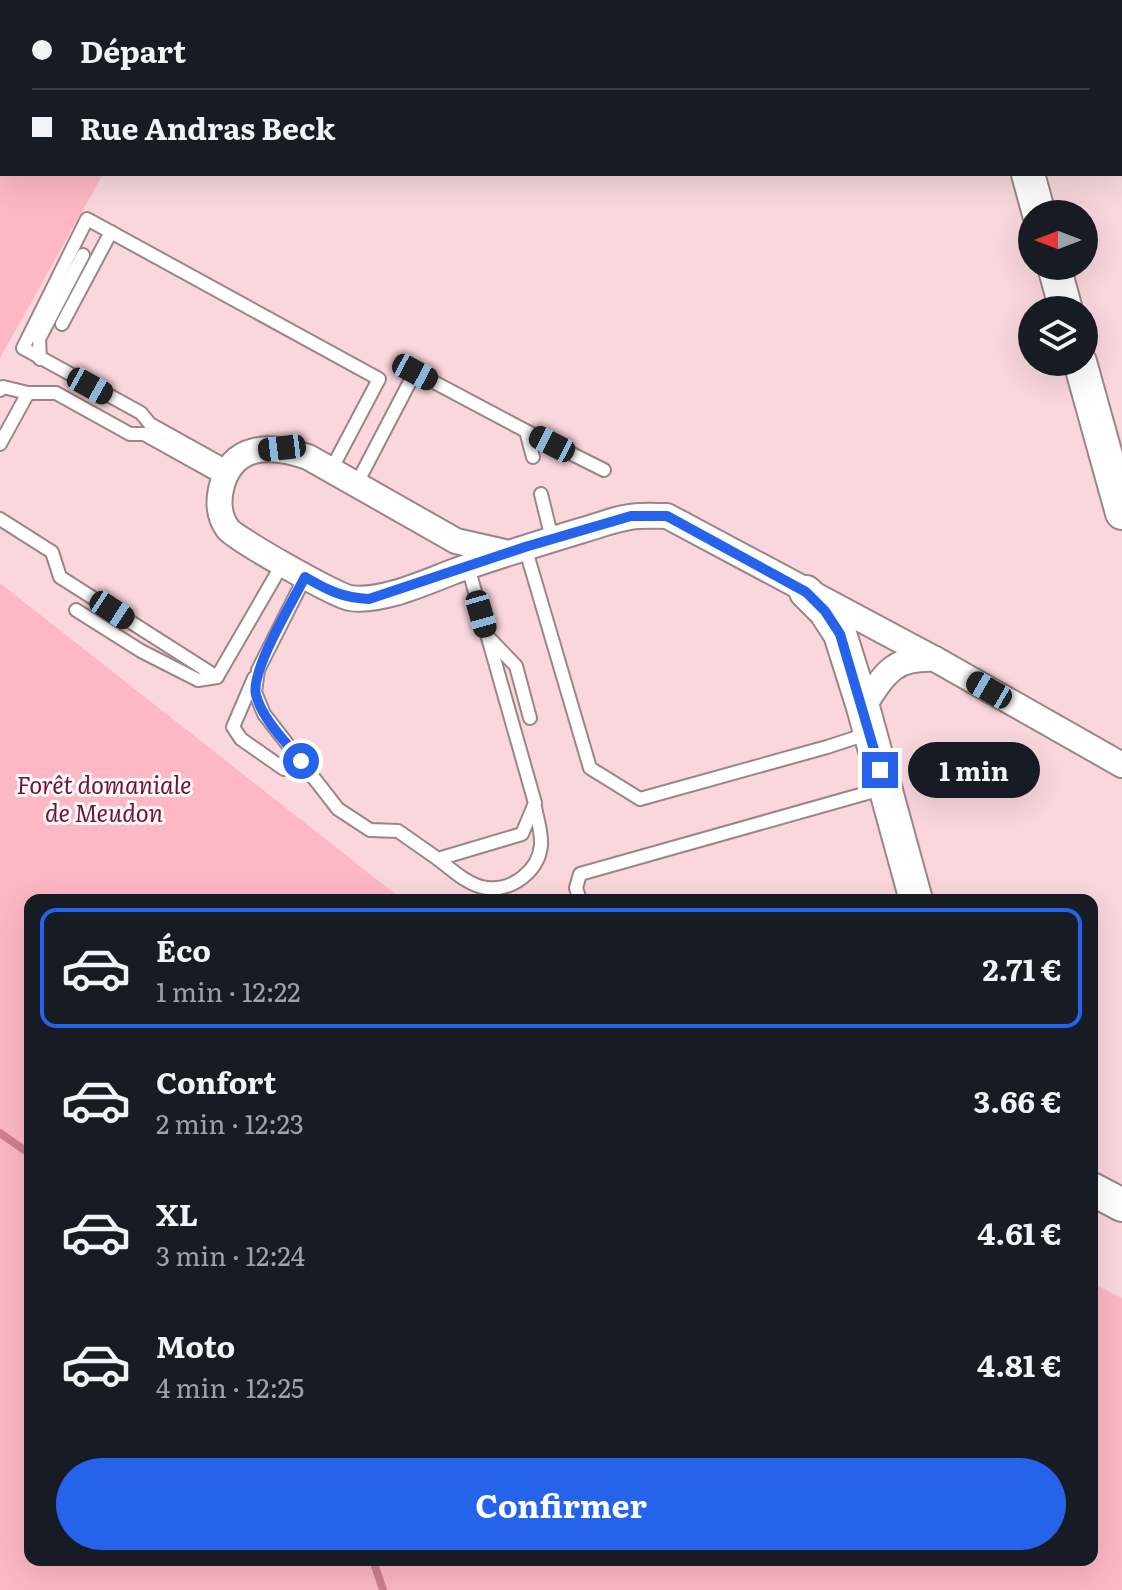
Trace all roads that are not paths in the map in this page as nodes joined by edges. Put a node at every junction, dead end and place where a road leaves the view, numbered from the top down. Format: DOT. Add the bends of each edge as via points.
graph roads {
  1 [pos="1029,176"];
  2 [pos="1035,200"];
  3 [pos="111,232"];
  4 [pos="83,255"];
  5 [pos="62,324"];
  6 [pos="40,359"];
  7 [pos="1084,376"];
  8 [pos="0,390"];
  9 [pos="28,393"];
  10 [pos="526,431"];
  11 [pos="0,444"];
  12 [pos="533,457"];
  13 [pos="331,470"];
  14 [pos="604,470"];
  15 [pos="226,473"];
  16 [pos="356,485"];
  17 [pos="541,494"];
  18 [pos="1122,513"];
  19 [pos="0,519"];
  20 [pos="552,539"];
  21 [pos="517,550"];
  22 [pos="283,563"];
  23 [pos="468,567"];
  24 [pos="305,577"];
  25 [pos="806,592"];
  26 [pos="76,610"];
  27 [pos="488,637"];
  28 [pos="935,659"];
  29 [pos="258,670"];
  30 [pos="217,677"];
  31 [pos="530,718"];
  32 [pos="866,720"];
  33 [pos="1122,765"];
  34 [pos="284,769"];
  35 [pos="885,788"];
  36 [pos="535,803"];
  37 [pos="438,859"];
  38 [pos="578,894"];
  39 [pos="914,894"];
  40 [pos="1098,1192"];
  41 [pos="1122,1205"];
  1 -- 2 [label="street"];
  3 -- 5 [label="lane"];
  3 -- 6 [label="lane" via="87,219 23,348"];
  3 -- 13 [label="lane" via="379,379"];
  4 -- 6 [label="lane" via="39,339"];
  6 -- 15 [label="lane" via="141,413"];
  7 -- 18 [label="street"];
  8 -- 9 [label="lane"];
  9 -- 11 [label="lane"];
  9 -- 15 [label="lane" via="56,393 130,434 144,434"];
  10 -- 12 [label="lane"];
  10 -- 14 [label="lane"];
  10 -- 16 [label="lane" via="415,372"];
  13 -- 15 [label="street" via="282,448 241,455"];
  13 -- 16 [label="street"];
  15 -- 22 [label="street" via="217,505 229,531"];
  16 -- 21 [label="street" via="456,541"];
  17 -- 20 [label="lane"];
  19 -- 30 [label="lane" via="52,552 60,577"];
  20 -- 21 [label="street"];
  20 -- 25 [label="street" via="631,516 667,516"];
  21 -- 23 [label="street"];
  21 -- 32 [label="lane" via="590,768 640,799 827,747"];
  22 -- 24 [label="street"];
  22 -- 30 [label="lane"];
  23 -- 24 [label="street" via="369,599 348,598"];
  23 -- 27 [label="lane"];
  24 -- 29 [label="lane"];
  25 -- 28 [label="street"];
  25 -- 32 [label="street" via="840,634"];
  26 -- 30 [label="lane" via="198,680"];
  27 -- 31 [label="lane" via="516,666"];
  27 -- 36 [label="lane"];
  28 -- 32 [label="street" via="912,658 886,673"];
  28 -- 33 [label="street"];
  29 -- 34 [label="lane" via="233,727 241,739"];
  29 -- 37 [label="lane" via="255,692 264,714 338,809 370,830 398,831"];
  32 -- 35 [label="street"];
  35 -- 38 [label="lane" via="580,874"];
  35 -- 39 [label="street"];
  36 -- 37 [label="lane" via="522,834"];
  36 -- 37 [label="lane" via="541,845 530,871 510,885 487,888"];
  40 -- 41 [label="street"];
}
